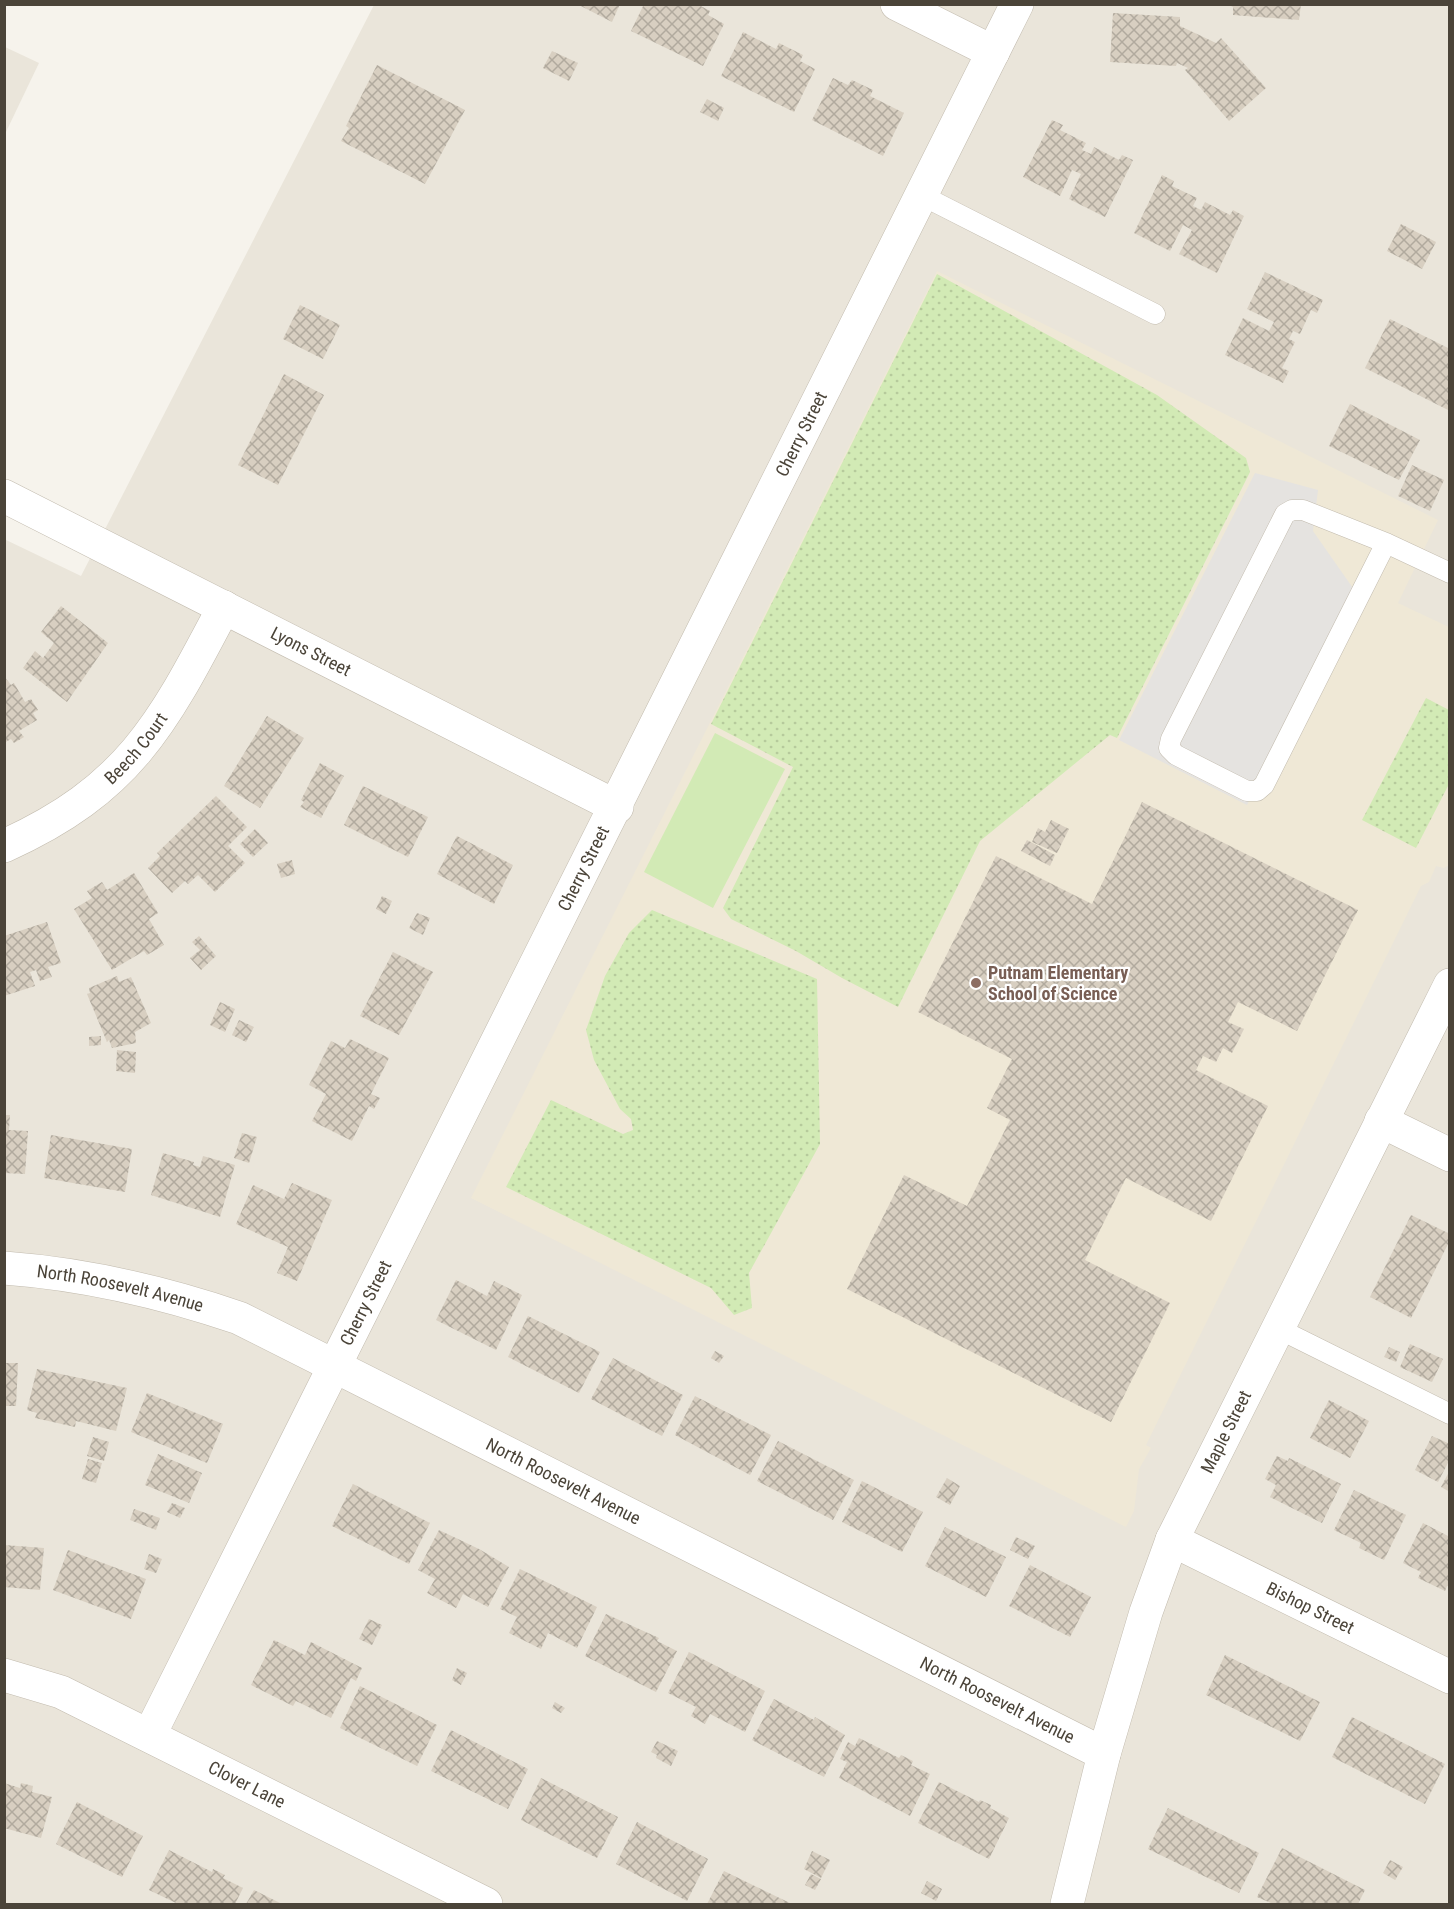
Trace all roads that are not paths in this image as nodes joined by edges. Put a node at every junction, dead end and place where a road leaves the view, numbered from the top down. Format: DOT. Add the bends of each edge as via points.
graph roads {
  1 [pos="897,4"];
  2 [pos="1017,4"];
  3 [pos="993,52"];
  4 [pos="921,195"];
  5 [pos="1155,314"];
  6 [pos="4,496"];
  7 [pos="1386,543"];
  8 [pos="1449,573"];
  9 [pos="224,607"];
  10 [pos="617,807"];
  11 [pos="4,846"];
  12 [pos="1449,985"];
  13 [pos="1381,1121"];
  14 [pos="1449,1155"];
  15 [pos="4,1268"];
  16 [pos="1277,1328"];
  17 [pos="336,1368"];
  18 [pos="1449,1413"];
  19 [pos="1172,1540"];
  20 [pos="4,1675"];
  21 [pos="1449,1677"];
  22 [pos="150,1734"];
  23 [pos="1104,1754"];
  24 [pos="1076,1901"];
  25 [pos="486,1905"];
  1 -- 3 [label="street"];
  2 -- 3 [label="street, Cherry Street"];
  3 -- 4 [label="street, Cherry Street"];
  4 -- 5 [label="lane"];
  4 -- 10 [label="street, Cherry Street"];
  6 -- 9 [label="street, Lyons Street"];
  7 -- 7 [label="lane" via="1304,510 1284,514 1171,739 1170,748 1176,755 1247,791 1257,791 1264,785"];
  7 -- 8 [label="lane"];
  9 -- 10 [label="street, Lyons Street"];
  9 -- 11 [label="street, Beech Court" via="173,703 134,756 86,801"];
  10 -- 17 [label="street, Cherry Street"];
  12 -- 13 [label="street, Maple Street"];
  13 -- 14 [label="street"];
  13 -- 16 [label="street, Maple Street"];
  15 -- 17 [label="street, North Roosevelt Avenue" via="142,1288 191,1302 239,1318"];
  16 -- 18 [label="lane"];
  16 -- 19 [label="street, Maple Street"];
  17 -- 22 [label="street, Cherry Street"];
  17 -- 23 [label="street, North Roosevelt Avenue"];
  19 -- 21 [label="street, Bishop Street"];
  19 -- 23 [label="street, Maple Street"];
  20 -- 22 [label="street, Clover Lane" via="61,1692"];
  22 -- 25 [label="street, Clover Lane"];
  23 -- 24 [label="street, Maple Street"];
}
